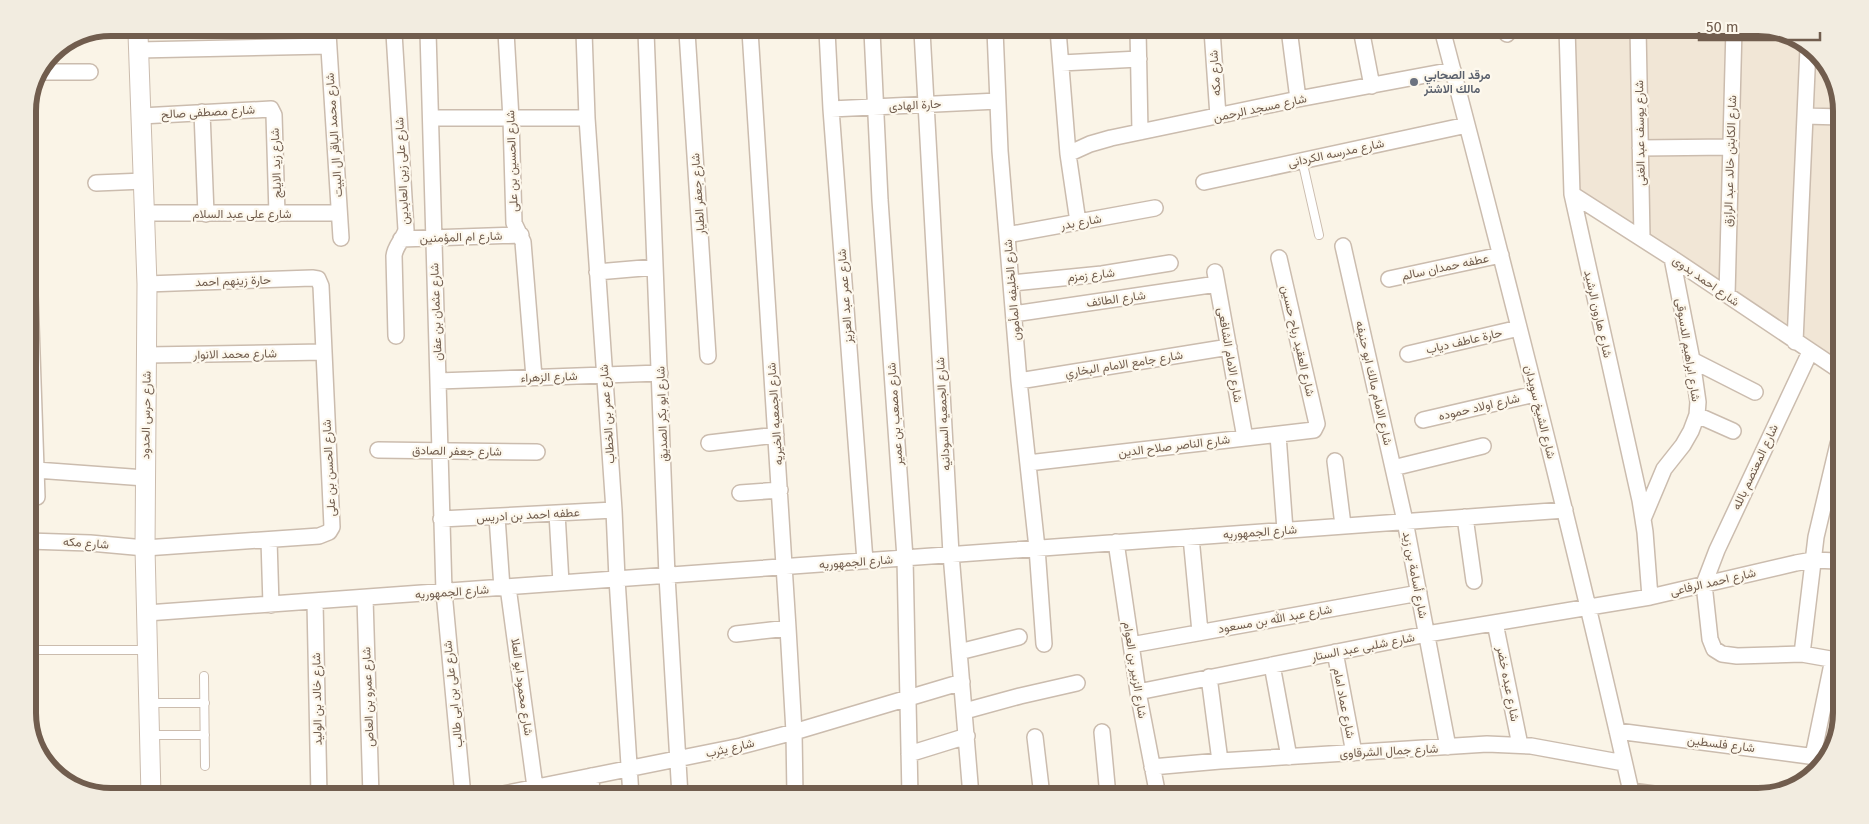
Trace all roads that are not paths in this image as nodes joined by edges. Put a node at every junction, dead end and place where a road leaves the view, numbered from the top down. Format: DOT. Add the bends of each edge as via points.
graph roads {
  1 [pos="394,36"];
  2 [pos="428,36"];
  3 [pos="506,36"];
  4 [pos="584,36"];
  5 [pos="646,36"];
  6 [pos="688,36"];
  7 [pos="750,36"];
  8 [pos="827,36"];
  9 [pos="872,36"];
  10 [pos="922,36"];
  11 [pos="995,36"];
  12 [pos="1059,36"];
  13 [pos="1138,36"];
  14 [pos="1212,36"];
  15 [pos="1290,36"];
  16 [pos="1362,36"];
  17 [pos="1444,36"];
  18 [pos="1567,36"];
  19 [pos="1638,36"];
  20 [pos="1734,36"];
  21 [pos="328,39"];
  22 [pos="138,42"];
  23 [pos="1808,56"];
  24 [pos="1139,59"];
  25 [pos="1061,63"];
  26 [pos="1453,70"];
  27 [pos="48,72"];
  28 [pos="90,72"];
  29 [pos="1372,86"];
  30 [pos="1298,100"];
  31 [pos="998,101"];
  32 [pos="926,104"];
  33 [pos="876,107"];
  34 [pos="831,109"];
  35 [pos="202,112"];
  36 [pos="273,112"];
  37 [pos="141,116"];
  38 [pos="1218,116"];
  39 [pos="1805,116"];
  40 [pos="1833,116"];
  41 [pos="431,118"];
  42 [pos="587,118"];
  43 [pos="511,119"];
  44 [pos="1467,125"];
  45 [pos="1140,132"];
  46 [pos="1731,147"];
  47 [pos="1640,148"];
  48 [pos="1068,154"];
  49 [pos="1302,160"];
  50 [pos="144,181"];
  51 [pos="1204,182"];
  52 [pos="96,183"];
  53 [pos="1572,194"];
  54 [pos="1155,208"];
  55 [pos="145,213"];
  56 [pos="340,213"];
  57 [pos="206,214"];
  58 [pos="278,214"];
  59 [pos="1078,222"];
  60 [pos="521,235"];
  61 [pos="1007,235"];
  62 [pos="1319,235"];
  63 [pos="341,238"];
  64 [pos="434,238"];
  65 [pos="1642,238"];
  66 [pos="401,239"];
  67 [pos="1343,246"];
  68 [pos="1501,255"];
  69 [pos="1279,258"];
  70 [pos="1672,258"];
  71 [pos="1170,263"];
  72 [pos="655,267"];
  73 [pos="597,272"];
  74 [pos="1216,278"];
  75 [pos="318,279"];
  76 [pos="1390,279"];
  77 [pos="1012,283"];
  78 [pos="146,284"];
  79 [pos="1727,295"];
  80 [pos="1014,314"];
  81 [pos="1519,328"];
  82 [pos="396,336"];
  83 [pos="1795,342"];
  84 [pos="1229,347"];
  85 [pos="323,352"];
  86 [pos="1810,352"];
  87 [pos="1408,354"];
  88 [pos="147,355"];
  89 [pos="708,356"];
  90 [pos="1692,360"];
  91 [pos="1833,366"];
  92 [pos="660,373"];
  93 [pos="604,375"];
  94 [pos="534,377"];
  95 [pos="438,381"];
  96 [pos="1019,381"];
  97 [pos="1755,392"];
  98 [pos="1536,394"];
  99 [pos="1697,415"];
  100 [pos="1423,420"];
  101 [pos="1317,424"];
  102 [pos="1733,431"];
  103 [pos="776,435"];
  104 [pos="1278,435"];
  105 [pos="1245,438"];
  106 [pos="709,443"];
  107 [pos="1483,446"];
  108 [pos="378,450"];
  109 [pos="439,450"];
  110 [pos="537,452"];
  111 [pos="1335,461"];
  112 [pos="1028,463"];
  113 [pos="1833,465"];
  114 [pos="1393,468"];
  115 [pos="36,470"];
  116 [pos="144,478"];
  117 [pos="780,490"];
  118 [pos="740,493"];
  119 [pos="37,497"];
  120 [pos="614,510"];
  121 [pos="1565,510"];
  122 [pos="557,513"];
  123 [pos="497,517"];
  124 [pos="1465,517"];
  125 [pos="441,519"];
  126 [pos="1643,519"];
  127 [pos="1405,521"];
  128 [pos="1343,526"];
  129 [pos="1285,530"];
  130 [pos="1191,537"];
  131 [pos="269,540"];
  132 [pos="36,541"];
  133 [pos="1116,542"];
  134 [pos="145,548"];
  135 [pos="1037,548"];
  136 [pos="951,554"];
  137 [pos="905,558"];
  138 [pos="1813,560"];
  139 [pos="865,561"];
  140 [pos="1833,561"];
  141 [pos="785,567"];
  142 [pos="667,576"];
  143 [pos="617,579"];
  144 [pos="1474,581"];
  145 [pos="561,583"];
  146 [pos="1704,584"];
  147 [pos="505,588"];
  148 [pos="444,592"];
  149 [pos="1419,593"];
  150 [pos="1650,597"];
  151 [pos="365,598"];
  152 [pos="315,602"];
  153 [pos="272,605"];
  154 [pos="1589,606"];
  155 [pos="147,613"];
  156 [pos="1496,623"];
  157 [pos="788,628"];
  158 [pos="1200,632"];
  159 [pos="736,634"];
  160 [pos="1427,634"];
  161 [pos="1019,637"];
  162 [pos="1044,644"];
  163 [pos="1131,645"];
  164 [pos="36,650"];
  165 [pos="148,650"];
  166 [pos="960,652"];
  167 [pos="1334,652"];
  168 [pos="1802,654"];
  169 [pos="1833,659"];
  170 [pos="1272,665"];
  171 [pos="1833,671"];
  172 [pos="204,676"];
  173 [pos="1209,677"];
  174 [pos="962,682"];
  175 [pos="1077,683"];
  176 [pos="1138,692"];
  177 [pos="906,698"];
  178 [pos="149,703"];
  179 [pos="205,703"];
  180 [pos="965,710"];
  181 [pos="1617,730"];
  182 [pos="794,732"];
  183 [pos="1102,732"];
  184 [pos="150,735"];
  185 [pos="205,735"];
  186 [pos="967,736"];
  187 [pos="1035,737"];
  188 [pos="1520,745"];
  189 [pos="1448,747"];
  190 [pos="1354,753"];
  191 [pos="909,754"];
  192 [pos="1819,755"];
  193 [pos="1289,757"];
  194 [pos="1818,757"];
  195 [pos="679,759"];
  196 [pos="1220,760"];
  197 [pos="1624,762"];
  198 [pos="205,766"];
  199 [pos="1152,767"];
  200 [pos="630,768"];
  201 [pos="590,776"];
  202 [pos="536,787"];
  203 [pos="151,788"];
  204 [pos="318,788"];
  205 [pos="371,788"];
  206 [pos="462,788"];
  207 [pos="531,788"];
  208 [pos="591,788"];
  209 [pos="631,788"];
  210 [pos="680,788"];
  211 [pos="795,788"];
  212 [pos="910,788"];
  213 [pos="970,788"];
  214 [pos="1041,788"];
  215 [pos="1107,788"];
  216 [pos="1156,788"];
  217 [pos="1630,788"];
  1 -- 66 [label="street, شارع على زين العابدين" via="406,230"];
  2 -- 41 [label="street, شارع عثمان بن عفان"];
  3 -- 43 [label="street, شارع الحسين بن على"];
  4 -- 42 [label="street, شارع عمر بن الخطاب"];
  5 -- 72 [label="street, شارع ابو بكر الصديق"];
  6 -- 89 [label="street, شارع جعفر الطيار"];
  7 -- 103 [label="street, شارع الجمعيه الخيريه"];
  8 -- 34 [label="street, شارع عمر عبد العزيز"];
  9 -- 33 [label="street, شارع مصعب بن عمير"];
  10 -- 32 [label="street, شارع الجمعيه السودانيه"];
  11 -- 31 [label="street, شارع الخليفه المأمون"];
  12 -- 25 [label="street"];
  13 -- 24 [label="street"];
  14 -- 38 [label="street, شارع مكه"];
  15 -- 30 [label="street"];
  16 -- 29 [label="street"];
  17 -- 26 [label="street, شارع الشيخ سويدان"];
  18 -- 53 [label="street, شارع هارون الرشيد"];
  19 -- 47 [label="street, شارع يوسف عبد الغنى"];
  20 -- 46 [label="street, شارع الكابتن خالد عبد الرازق"];
  21 -- 22 [label="street"];
  21 -- 56 [label="street, شارع محمد الباقر ال البيت"];
  22 -- 37 [label="street, شارع حرس الحدود"];
  23 -- 39 [label="street"];
  24 -- 25 [label="street"];
  24 -- 45 [label="street"];
  25 -- 48 [label="street"];
  26 -- 29 [label="street, شارع مسجد الرحمن"];
  26 -- 44 [label="street, شارع الشيخ سويدان"];
  27 -- 28 [label="street"];
  29 -- 30 [label="street, شارع مسجد الرحمن"];
  30 -- 38 [label="street, شارع مسجد الرحمن"];
  31 -- 32 [label="street, حارة الهادى"];
  31 -- 61 [label="street, شارع الخليفه المأمون"];
  32 -- 33 [label="street, حارة الهادى"];
  32 -- 136 [label="street, شارع الجمعيه السودانيه"];
  33 -- 34 [label="street, حارة الهادى"];
  33 -- 137 [label="street, شارع مصعب بن عمير"];
  34 -- 139 [label="street, شارع عمر عبد العزيز"];
  35 -- 36 [label="street, شارع مصطفى صالح" via="267,108"];
  35 -- 37 [label="street, شارع مصطفى صالح"];
  35 -- 57 [label="street"];
  36 -- 58 [label="street, شارع زيد الايلج"];
  37 -- 50 [label="street, شارع حرس الحدود"];
  38 -- 45 [label="street, شارع مسجد الرحمن"];
  39 -- 40 [label="street"];
  39 -- 83 [label="street"];
  41 -- 43 [label="street"];
  41 -- 64 [label="street, شارع عثمان بن عفان"];
  42 -- 43 [label="street"];
  42 -- 73 [label="street, شارع عمر بن الخطاب"];
  43 -- 60 [label="street, شارع الحسين بن على" via="514,222"];
  44 -- 49 [label="street, شارع مدرسه الكردانى"];
  44 -- 68 [label="street, شارع الشيخ سويدان"];
  45 -- 48 [label="street, شارع مسجد الرحمن" via="1090,144"];
  46 -- 47 [label="street"];
  46 -- 79 [label="street, شارع الكابتن خالد عبد الرازق"];
  47 -- 65 [label="street, شارع يوسف عبد الغنى"];
  48 -- 59 [label="street"];
  49 -- 51 [label="street, شارع مدرسه الكردانى"];
  49 -- 62 [label="lane"];
  50 -- 52 [label="street"];
  50 -- 55 [label="street, شارع حرس الحدود"];
  53 -- 65 [label="street, شارع احمد بدوى"];
  53 -- 126 [label="street, شارع هارون الرشيد"];
  54 -- 59 [label="street, شارع بدر"];
  55 -- 57 [label="street, شارع على عبد السلام"];
  55 -- 78 [label="street, شارع حرس الحدود"];
  56 -- 58 [label="street, شارع على عبد السلام"];
  56 -- 63 [label="street, شارع محمد الباقر ال البيت"];
  57 -- 58 [label="street, شارع على عبد السلام"];
  59 -- 61 [label="street, شارع بدر"];
  60 -- 64 [label="street, شارع ام المؤمنين"];
  60 -- 94 [label="street, شارع الحسين بن على"];
  61 -- 77 [label="street, شارع الخليفه المأمون"];
  64 -- 66 [label="street, شارع ام المؤمنين"];
  64 -- 95 [label="street, شارع عثمان بن عفان"];
  65 -- 70 [label="street, شارع احمد بدوى"];
  66 -- 82 [label="street, شارع على زين العابدين" via="394,256"];
  67 -- 114 [label="street, شارع الامام مالك ابو حنيفه"];
  68 -- 76 [label="street, عطفه حمدان سالم"];
  68 -- 81 [label="street, شارع الشيخ سويدان"];
  69 -- 101 [label="street, شارع العقيد رباح حسين"];
  70 -- 79 [label="street, شارع احمد بدوى"];
  70 -- 90 [label="street, شارع ابراهيم الدسوقى"];
  71 -- 77 [label="street, شارع زمزم"];
  72 -- 73 [label="street"];
  72 -- 92 [label="street, شارع ابو بكر الصديق"];
  73 -- 93 [label="street, شارع عمر بن الخطاب"];
  74 -- 80 [label="street, شارع الطائف"];
  74 -- 84 [label="street, شارع الامام الشافعى"];
  75 -- 78 [label="street, حارة زينهم احمد"];
  75 -- 85 [label="street, شارع الحسن بن على" via="321,286"];
  77 -- 80 [label="street, شارع الخليفه المأمون"];
  78 -- 88 [label="street, شارع حرس الحدود"];
  79 -- 83 [label="street, شارع احمد بدوى"];
  80 -- 96 [label="street, شارع الخليفه المأمون"];
  81 -- 87 [label="street, حارة عاطف دياب"];
  81 -- 98 [label="street, شارع الشيخ سويدان"];
  83 -- 86 [label="street, شارع احمد بدوى"];
  84 -- 96 [label="street, شارع جامع الامام البخاري"];
  84 -- 105 [label="street, شارع الامام الشافعى"];
  85 -- 88 [label="street, شارع محمد الانوار"];
  85 -- 131 [label="street, شارع الحسن بن على" via="332,527 319,536"];
  86 -- 91 [label="street, شارع احمد بدوى"];
  86 -- 146 [label="street, شارع المعتصم بالله"];
  88 -- 116 [label="street, شارع حرس الحدود"];
  90 -- 97 [label="street"];
  90 -- 99 [label="street, شارع ابراهيم الدسوقى"];
  92 -- 93 [label="street, شارع الزهراء"];
  92 -- 142 [label="street, شارع ابو بكر الصديق"];
  93 -- 94 [label="street, شارع الزهراء"];
  93 -- 120 [label="street, شارع عمر بن الخطاب"];
  94 -- 95 [label="street, شارع الزهراء"];
  95 -- 109 [label="street, شارع عثمان بن عفان"];
  96 -- 112 [label="street, شارع الخليفه المأمون"];
  98 -- 100 [label="street, شارع اولاد حموده"];
  98 -- 121 [label="street, شارع الشيخ سويدان"];
  99 -- 102 [label="street"];
  99 -- 126 [label="street, شارع ابراهيم الدسوقى" via="1683,445 1664,469"];
  101 -- 104 [label="street, شارع الناصر صلاح الدين" via="1314,430"];
  103 -- 106 [label="street"];
  103 -- 117 [label="street, شارع الجمعيه الخيريه"];
  104 -- 105 [label="street, شارع الناصر صلاح الدين"];
  104 -- 129 [label="street"];
  105 -- 112 [label="street, شارع الناصر صلاح الدين"];
  107 -- 114 [label="street"];
  108 -- 109 [label="street, شارع جعفر الصادق"];
  109 -- 110 [label="street, شارع جعفر الصادق"];
  109 -- 125 [label="street, شارع عثمان بن عفان"];
  111 -- 128 [label="street"];
  112 -- 135 [label="street, شارع الخليفه المأمون"];
  113 -- 138 [label="street"];
  114 -- 127 [label="street, شارع الامام مالك ابو حنيفه"];
  115 -- 116 [label="street"];
  115 -- 119 [label="street"];
  116 -- 134 [label="street, شارع حرس الحدود"];
  117 -- 118 [label="street"];
  117 -- 141 [label="street, شارع الجمعيه الخيريه"];
  120 -- 122 [label="street, عطفه احمد بن ادريس"];
  120 -- 143 [label="street, شارع عمر بن الخطاب"];
  121 -- 124 [label="street, شارع الجمهوريه"];
  121 -- 154 [label="street, شارع الشيخ سويدان"];
  122 -- 123 [label="street, عطفه احمد بن ادريس"];
  122 -- 145 [label="street"];
  123 -- 125 [label="street, عطفه احمد بن ادريس"];
  123 -- 147 [label="street, شارع محمود ابو العلا"];
  124 -- 127 [label="street, شارع الجمهوريه"];
  124 -- 144 [label="street"];
  125 -- 148 [label="street, شارع عثمان بن عفان"];
  126 -- 150 [label="street, شارع هارون الرشيد"];
  127 -- 128 [label="street, شارع الجمهوريه"];
  127 -- 149 [label="street, شارع أسامة بن زيد"];
  128 -- 129 [label="street, شارع الجمهوريه"];
  129 -- 130 [label="street, شارع الجمهوريه"];
  130 -- 133 [label="street, شارع الجمهوريه"];
  130 -- 158 [label="street"];
  131 -- 134 [label="street, شارع الحسن بن على"];
  131 -- 153 [label="street"];
  132 -- 134 [label="street, شارع مكه"];
  133 -- 135 [label="street, شارع الجمهوريه"];
  133 -- 163 [label="street, شارع الزبير بن العوام"];
  134 -- 155 [label="street, شارع حرس الحدود"];
  135 -- 136 [label="street, شارع الجمهوريه"];
  135 -- 162 [label="street, شارع الخليفه المأمون"];
  136 -- 137 [label="street, شارع الجمهوريه"];
  136 -- 166 [label="street, شارع الجمعيه السودانيه"];
  137 -- 139 [label="street, شارع الجمهوريه"];
  137 -- 177 [label="street, شارع مصعب بن عمير"];
  138 -- 140 [label="street, شارع احمد الرفاعى"];
  138 -- 146 [label="street, شارع احمد الرفاعى"];
  138 -- 168 [label="street"];
  139 -- 141 [label="street, شارع الجمهوريه"];
  141 -- 142 [label="street, شارع الجمهوريه"];
  141 -- 157 [label="street, شارع الجمعيه الخيريه"];
  142 -- 143 [label="street, شارع الجمهوريه"];
  142 -- 195 [label="street, شارع ابو بكر الصديق"];
  143 -- 145 [label="street, شارع الجمهوريه"];
  143 -- 200 [label="street, شارع عمر بن الخطاب"];
  145 -- 147 [label="street, شارع الجمهوريه"];
  146 -- 150 [label="street, شارع احمد الرفاعى"];
  146 -- 168 [label="street" via="1714,650 1737,656"];
  147 -- 148 [label="street, شارع الجمهوريه"];
  147 -- 202 [label="street, شارع محمود ابو العلا"];
  148 -- 151 [label="street, شارع الجمهوريه"];
  148 -- 206 [label="street, شارع على بن ابى طالب"];
  149 -- 158 [label="street, شارع عبد الله بن مسعود"];
  149 -- 160 [label="street, شارع أسامة بن زيد"];
  150 -- 154 [label="street, شارع احمد الرفاعى"];
  151 -- 152 [label="street, شارع الجمهوريه"];
  151 -- 205 [label="street, شارع عمرو بن العاص"];
  152 -- 153 [label="street, شارع الجمهوريه"];
  152 -- 204 [label="street, شارع خالد بن الوليد"];
  153 -- 155 [label="street, شارع الجمهوريه"];
  154 -- 156 [label="street, شارع شلبى عبد الستار"];
  154 -- 181 [label="street, شارع الشيخ سويدان"];
  155 -- 165 [label="street, شارع حرس الحدود"];
  156 -- 160 [label="street, شارع شلبى عبد الستار"];
  156 -- 188 [label="street, شارع عبده خضر"];
  157 -- 159 [label="street"];
  157 -- 182 [label="street, شارع الجمعيه الخيريه"];
  158 -- 163 [label="street, شارع عبد الله بن مسعود"];
  160 -- 167 [label="street, شارع شلبى عبد الستار"];
  160 -- 189 [label="street, شارع أسامة بن زيد"];
  161 -- 166 [label="street"];
  163 -- 176 [label="street, شارع الزبير بن العوام"];
  164 -- 165 [label="lane"];
  165 -- 178 [label="street, شارع حرس الحدود"];
  166 -- 174 [label="street, شارع الجمعيه السودانيه"];
  167 -- 170 [label="street, شارع شلبى عبد الستار"];
  167 -- 190 [label="street, شارع عماد امام"];
  168 -- 169 [label="street"];
  170 -- 173 [label="street, شارع شلبى عبد الستار"];
  170 -- 193 [label="street"];
  171 -- 192 [label="street"];
  172 -- 179 [label="lane"];
  173 -- 176 [label="street, شارع شلبى عبد الستار"];
  173 -- 196 [label="street"];
  174 -- 177 [label="street, شارع يثرب"];
  174 -- 180 [label="street, شارع الجمعيه السودانيه"];
  175 -- 180 [label="street"];
  176 -- 199 [label="street, شارع الزبير بن العوام"];
  177 -- 182 [label="street, شارع يثرب"];
  177 -- 191 [label="street, شارع مصعب بن عمير"];
  178 -- 179 [label="lane"];
  178 -- 184 [label="street, شارع حرس الحدود"];
  179 -- 185 [label="lane"];
  180 -- 186 [label="street, شارع الجمعيه السودانيه"];
  181 -- 194 [label="street, شارع فلسطين"];
  181 -- 197 [label="street, شارع الشيخ سويدان"];
  182 -- 195 [label="street, شارع يثرب"];
  182 -- 211 [label="street, شارع الجمعيه الخيريه"];
  183 -- 215 [label="street"];
  184 -- 185 [label="lane"];
  184 -- 203 [label="street, شارع حرس الحدود"];
  185 -- 198 [label="lane"];
  186 -- 191 [label="street"];
  186 -- 213 [label="street, شارع الجمعيه السودانيه"];
  187 -- 214 [label="street"];
  188 -- 189 [label="street, شارع جمال الشرقاوى"];
  188 -- 197 [label="street, شارع جمال الشرقاوى"];
  189 -- 190 [label="street, شارع جمال الشرقاوى"];
  190 -- 193 [label="street, شارع جمال الشرقاوى"];
  191 -- 212 [label="street, شارع مصعب بن عمير"];
  193 -- 196 [label="street, شارع جمال الشرقاوى"];
  195 -- 200 [label="street, شارع يثرب"];
  195 -- 210 [label="street, شارع ابو بكر الصديق"];
  196 -- 199 [label="street, شارع جمال الشرقاوى"];
  197 -- 217 [label="street, شارع الشيخ سويدان"];
  199 -- 216 [label="street, شارع الزبير بن العوام"];
  200 -- 201 [label="street, شارع يثرب"];
  200 -- 209 [label="street, شارع عمر بن الخطاب"];
  201 -- 202 [label="street, شارع يثرب"];
  201 -- 208 [label="street"];
  202 -- 207 [label="street, شارع يثرب"];
}
